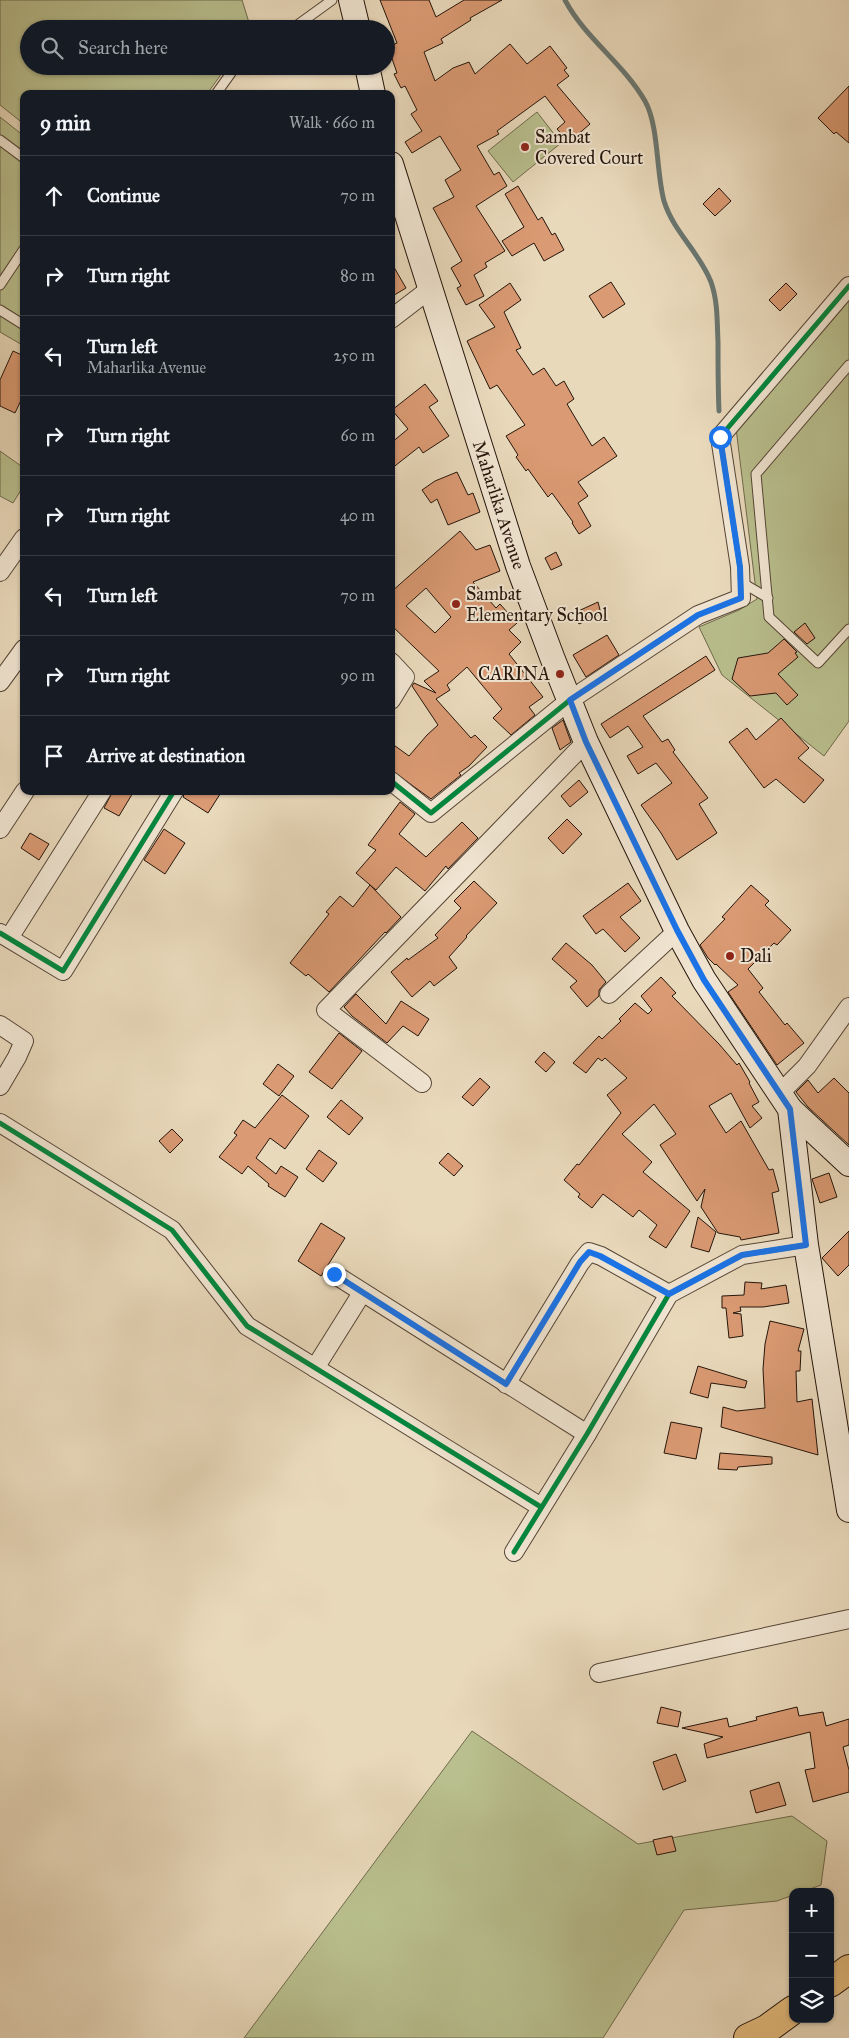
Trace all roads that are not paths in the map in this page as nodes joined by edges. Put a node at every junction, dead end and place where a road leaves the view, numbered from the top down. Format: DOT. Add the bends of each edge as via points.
graph roads {
  1 [pos="332,0"];
  2 [pos="351,0"];
  3 [pos="304,20"];
  4 [pos="356,20"];
  5 [pos="230,75"];
  6 [pos="369,75"];
  7 [pos="219,90"];
  8 [pos="372,90"];
  9 [pos="0,140"];
  10 [pos="20,155"];
  11 [pos="395,177"];
  12 [pos="20,255"];
  13 [pos="0,285"];
  14 [pos="849,286"];
  15 [pos="430,290"];
  16 [pos="0,310"];
  17 [pos="395,315"];
  18 [pos="20,320"];
  19 [pos="849,365"];
  20 [pos="20,541"];
  21 [pos="6,551"];
  22 [pos="0,572"];
  23 [pos="741,582"];
  24 [pos="768,598"];
  25 [pos="849,629"];
  26 [pos="20,654"];
  27 [pos="395,666"];
  28 [pos="0,682"];
  29 [pos="395,693"];
  30 [pos="570,700"];
  31 [pos="586,742"];
  32 [pos="395,784"];
  33 [pos="22,795"];
  34 [pos="99,795"];
  35 [pos="172,795"];
  36 [pos="0,829"];
  37 [pos="677,930"];
  38 [pos="4,935"];
  39 [pos="609,994"];
  40 [pos="849,1007"];
  41 [pos="0,1025"];
  42 [pos="422,1083"];
  43 [pos="0,1086"];
  44 [pos="785,1101"];
  45 [pos="0,1123"];
  46 [pos="849,1164"];
  47 [pos="806,1245"];
  48 [pos="334,1274"];
  49 [pos="362,1293"];
  50 [pos="669,1294"];
  51 [pos="315,1368"];
  52 [pos="506,1384"];
  53 [pos="587,1434"];
  54 [pos="541,1507"];
  55 [pos="849,1510"];
  56 [pos="514,1552"];
  57 [pos="849,1619"];
  58 [pos="599,1673"];
  59 [pos="849,1969"];
  60 [pos="834,1980"];
  61 [pos="789,2013"];
  62 [pos="748,2038"];
  1 -- 3 [label="lane"];
  2 -- 4 [label="main road"];
  5 -- 7 [label="lane"];
  6 -- 8 [label="main road"];
  9 -- 10 [label="lane"];
  11 -- 15 [label="main road, Maharlika Avenue"];
  12 -- 13 [label="lane"];
  14 -- 23 [label="street" via="720,437"];
  15 -- 17 [label="street"];
  15 -- 30 [label="main road, Maharlika Avenue" via="518,566"];
  16 -- 18 [label="lane"];
  19 -- 24 [label="lane" via="756,474"];
  20 -- 21 [label="street"];
  21 -- 22 [label="street"];
  23 -- 24 [label="lane"];
  23 -- 30 [label="street" via="741,598 698,615"];
  24 -- 25 [label="lane" via="769,617 818,663"];
  26 -- 28 [label="street"];
  27 -- 29 [label="street" via="405,677"];
  30 -- 31 [label="main road, Maharlika Avenue"];
  30 -- 32 [label="street" via="431,812"];
  31 -- 37 [label="main road, Maharlika Avenue"];
  31 -- 42 [label="street" via="326,1010"];
  33 -- 36 [label="street"];
  34 -- 38 [label="street"];
  35 -- 38 [label="street" via="63,971"];
  37 -- 39 [label="street"];
  37 -- 44 [label="main road, Maharlika Avenue" via="704,980"];
  40 -- 44 [label="street"];
  41 -- 43 [label="street" via="24,1041"];
  44 -- 46 [label="main road"];
  44 -- 47 [label="main road, Maharlika Avenue"];
  45 -- 51 [label="street" via="172,1230 248,1326"];
  47 -- 50 [label="street" via="742,1255"];
  47 -- 55 [label="main road, Maharlika Avenue"];
  48 -- 49 [label="street"];
  49 -- 51 [label="street"];
  49 -- 52 [label="street"];
  50 -- 52 [label="street" via="589,1252"];
  50 -- 53 [label="street"];
  51 -- 54 [label="street"];
  52 -- 53 [label="street"];
  53 -- 54 [label="street"];
  54 -- 56 [label="street"];
  57 -- 58 [label="street"];
  59 -- 60 [label="main road"];
  61 -- 62 [label="main road"];
}
